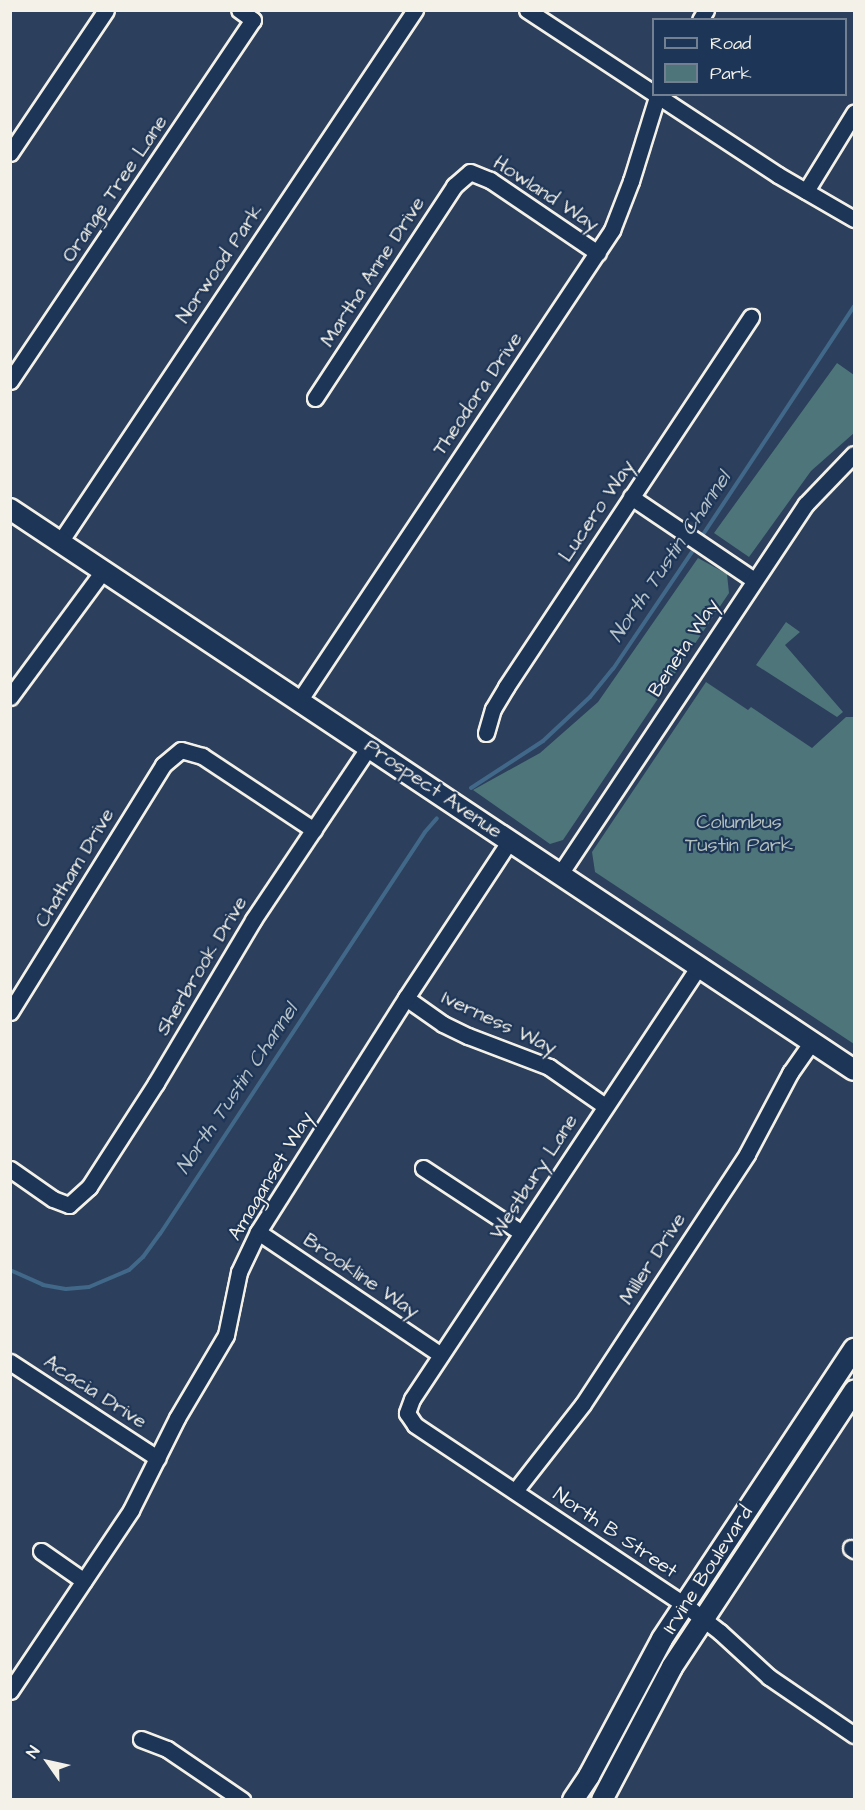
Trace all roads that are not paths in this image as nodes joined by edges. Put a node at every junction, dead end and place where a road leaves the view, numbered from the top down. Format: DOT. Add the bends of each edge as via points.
graph roads {
  1 [pos="106,10"];
  2 [pos="239,10"];
  3 [pos="414,10"];
  4 [pos="527,10"];
  5 [pos="652,92"];
  6 [pos="658,96"];
  7 [pos="855,113"];
  8 [pos="10,153"];
  9 [pos="470,172"];
  10 [pos="806,190"];
  11 [pos="855,219"];
  12 [pos="598,253"];
  13 [pos="752,317"];
  14 [pos="10,381"];
  15 [pos="315,398"];
  16 [pos="855,454"];
  17 [pos="631,497"];
  18 [pos="10,509"];
  19 [pos="60,542"];
  20 [pos="104,571"];
  21 [pos="754,580"];
  22 [pos="10,697"];
  23 [pos="299,701"];
  24 [pos="486,733"];
  25 [pos="369,747"];
  26 [pos="314,830"];
  27 [pos="510,840"];
  28 [pos="560,874"];
  29 [pos="699,966"];
  30 [pos="406,998"];
  31 [pos="10,1012"];
  32 [pos="812,1041"];
  33 [pos="855,1070"];
  34 [pos="605,1106"];
  35 [pos="423,1168"];
  36 [pos="10,1169"];
  37 [pos="258,1232"];
  38 [pos="522,1233"];
  39 [pos="855,1349"];
  40 [pos="441,1355"];
  41 [pos="10,1362"];
  42 [pos="855,1391"];
  43 [pos="407,1413"];
  44 [pos="800,1431"];
  45 [pos="819,1444"];
  46 [pos="157,1458"];
  47 [pos="514,1491"];
  48 [pos="41,1551"];
  49 [pos="84,1581"];
  50 [pos="685,1605"];
  51 [pos="703,1619"];
  52 [pos="10,1691"];
  53 [pos="855,1735"];
  54 [pos="141,1739"];
  55 [pos="237,1798"];
  56 [pos="573,1800"];
  57 [pos="602,1800"];
  1 -- 8 [label="street"];
  2 -- 14 [label="street, Orange Tree Lane" via="253,20"];
  3 -- 19 [label="street, Norwood Park"];
  4 -- 5 [label="street"];
  6 -- 10 [label="street"];
  6 -- 12 [label="street, Theodora Drive" via="625,197"];
  7 -- 10 [label="street"];
  9 -- 12 [label="street, Howland Way" via="490,180"];
  9 -- 15 [label="street, Martha Anne Drive" via="454,186"];
  10 -- 11 [label="street"];
  12 -- 23 [label="street, Theodora Drive"];
  13 -- 17 [label="street, Lucero Way"];
  16 -- 21 [label="street, Beneta Way" via="806,504"];
  17 -- 21 [label="street"];
  17 -- 24 [label="street, Lucero Way" via="506,687"];
  18 -- 19 [label="main road, Prospect Avenue"];
  19 -- 20 [label="main road, Prospect Avenue"];
  20 -- 22 [label="street"];
  20 -- 23 [label="main road, Prospect Avenue"];
  21 -- 28 [label="street, Beneta Way"];
  23 -- 25 [label="main road, Prospect Avenue"];
  25 -- 26 [label="street, Sherbrook Drive"];
  25 -- 27 [label="main road, Prospect Avenue"];
  26 -- 31 [label="street, Chatham Drive" via="202,756 181,750 163,765"];
  26 -- 36 [label="street, Sherbrook Drive" via="253,920 95,1178 69,1204 53,1199"];
  27 -- 28 [label="main road, Prospect Avenue"];
  27 -- 30 [label="street, Amaganset Way"];
  28 -- 29 [label="main road, Prospect Avenue"];
  29 -- 32 [label="main road, Prospect Avenue"];
  29 -- 34 [label="street, Westbury Lane"];
  30 -- 34 [label="street, Iverness Way" via="460,1032 549,1067"];
  30 -- 37 [label="street, Amaganset Way"];
  32 -- 33 [label="main road, Prospect Avenue"];
  32 -- 47 [label="street, Miller Drive" via="790,1073 747,1154 583,1404"];
  34 -- 38 [label="street, Westbury Lane"];
  35 -- 38 [label="street"];
  37 -- 40 [label="street, Brookline Way"];
  37 -- 46 [label="street, Amaganset Way" via="239,1272 226,1335"];
  38 -- 40 [label="street, Westbury Lane"];
  39 -- 44 [label="main road, Irvine Boulevard"];
  40 -- 43 [label="street, Westbury Lane"];
  41 -- 46 [label="street, Acacia Drive"];
  42 -- 45 [label="main road, Irvine Boulevard"];
  43 -- 47 [label="street, North B Street" via="415,1425"];
  44 -- 45 [label="main road"];
  44 -- 50 [label="main road, Irvine Boulevard"];
  45 -- 51 [label="main road, Irvine Boulevard"];
  46 -- 49 [label="street, Amaganset Way" via="131,1510"];
  47 -- 50 [label="street, North B Street"];
  48 -- 49 [label="street"];
  49 -- 52 [label="street, Amaganset Way"];
  50 -- 51 [label="street, North B Street"];
  50 -- 56 [label="main road, Irvine Boulevard" via="647,1664"];
  51 -- 53 [label="street, North B Street" via="769,1677"];
  51 -- 57 [label="main road, Irvine Boulevard" via="658,1692"];
  54 -- 55 [label="street" via="167,1749"];
}
